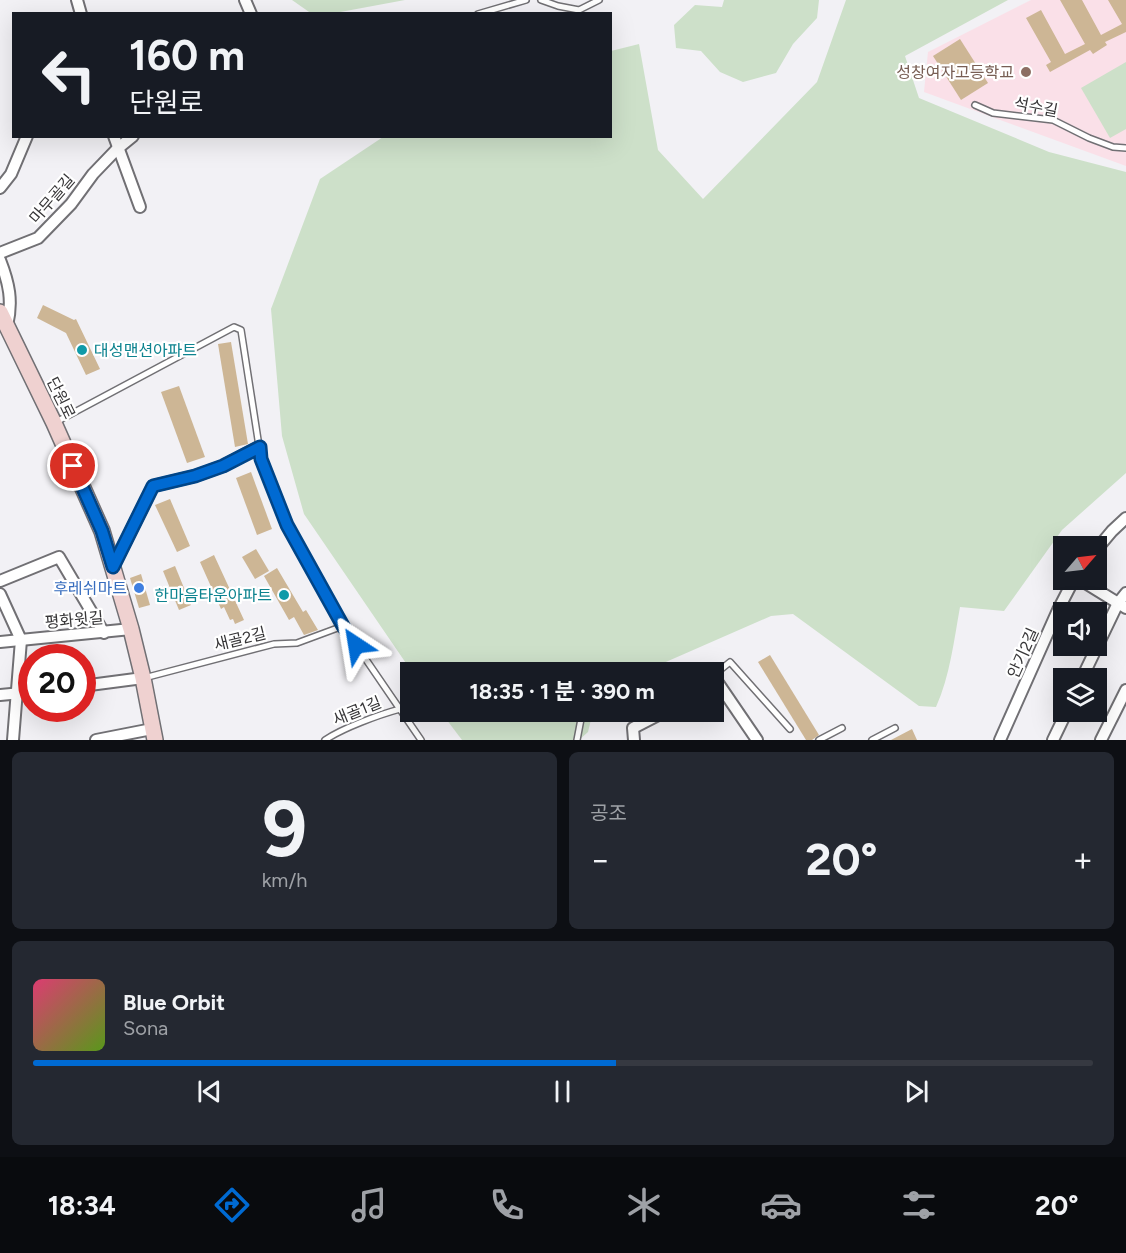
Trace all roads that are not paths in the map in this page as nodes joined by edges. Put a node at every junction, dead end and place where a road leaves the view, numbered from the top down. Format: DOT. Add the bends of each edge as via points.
graph roads {
  1 [pos="525,0"];
  2 [pos="541,0"];
  3 [pos="599,0"];
  4 [pos="485,12"];
  5 [pos="975,105"];
  6 [pos="26,138"];
  7 [pos="114,138"];
  8 [pos="131,138"];
  9 [pos="1126,148"];
  10 [pos="117,149"];
  11 [pos="0,188"];
  12 [pos="140,207"];
  13 [pos="0,253"];
  14 [pos="0,260"];
  15 [pos="3,319"];
  16 [pos="54,423"];
  17 [pos="260,447"];
  18 [pos="1126,518"];
  19 [pos="1107,537"];
  20 [pos="113,567"];
  21 [pos="0,581"];
  22 [pos="1068,590"];
  23 [pos="1097,590"];
  24 [pos="1126,593"];
  25 [pos="0,594"];
  26 [pos="1122,605"];
  27 [pos="343,626"];
  28 [pos="130,629"];
  29 [pos="104,633"];
  30 [pos="21,640"];
  31 [pos="0,642"];
  32 [pos="724,667"];
  33 [pos="1087,668"];
  34 [pos="143,678"];
  35 [pos="96,684"];
  36 [pos="1126,690"];
  37 [pos="724,691"];
  38 [pos="16,693"];
  39 [pos="0,695"];
  40 [pos="400,709"];
  41 [pos="409,722"];
  42 [pos="580,722"];
  43 [pos="645,722"];
  44 [pos="1061,722"];
  45 [pos="842,728"];
  46 [pos="895,728"];
  47 [pos="790,729"];
  48 [pos="154,735"];
  49 [pos="13,740"];
  50 [pos="96,740"];
  51 [pos="325,740"];
  52 [pos="421,740"];
  53 [pos="577,740"];
  54 [pos="634,740"];
  55 [pos="758,740"];
  56 [pos="819,740"];
  57 [pos="872,740"];
  58 [pos="1000,740"];
  59 [pos="1053,740"];
  60 [pos="1101,740"];
  1 -- 4 [label="lane"];
  2 -- 3 [label="lane" via="579,10"];
  5 -- 9 [label="lane, 석수길" via="993,113 1053,120 1089,138"];
  6 -- 11 [label="street" via="11,174"];
  7 -- 10 [label="street"];
  8 -- 10 [label="street, 마무골길"];
  10 -- 12 [label="street"];
  10 -- 13 [label="street, 마무골길" via="38,238"];
  14 -- 15 [label="street" via="10,297 9,315"];
  15 -- 16 [label="street, 단원로"];
  16 -- 17 [label="lane" via="234,327 241,330"];
  16 -- 20 [label="street, 단원로" via="102,531"];
  17 -- 20 [label="street" via="223,466 153,486"];
  17 -- 27 [label="lane" via="287,525"];
  18 -- 19 [label="street"];
  20 -- 28 [label="street, 단원로"];
  21 -- 29 [label="street" via="58,556"];
  22 -- 58 [label="street, 안기2길"];
  23 -- 26 [label="street"];
  24 -- 26 [label="street"];
  25 -- 30 [label="street"];
  26 -- 33 [label="street"];
  27 -- 34 [label="lane, 새골2길" via="297,643 274,644"];
  27 -- 40 [label="lane"];
  28 -- 29 [label="street, 평화윗길"];
  28 -- 34 [label="street, 단원로"];
  29 -- 30 [label="street, 평화윗길"];
  30 -- 31 [label="street, 평화윗길"];
  30 -- 38 [label="street"];
  32 -- 47 [label="lane" via="730,662"];
  34 -- 35 [label="street"];
  34 -- 48 [label="street, 단원로"];
  36 -- 60 [label="street"];
  37 -- 55 [label="street"];
  38 -- 39 [label="street"];
  38 -- 49 [label="street"];
  40 -- 51 [label="lane, 새골1길"];
  41 -- 52 [label="lane"];
  42 -- 53 [label="lane"];
  43 -- 54 [label="street" via="633,728"];
  44 -- 59 [label="street"];
  45 -- 56 [label="lane"];
  46 -- 57 [label="lane"];
  48 -- 50 [label="street"];
}
